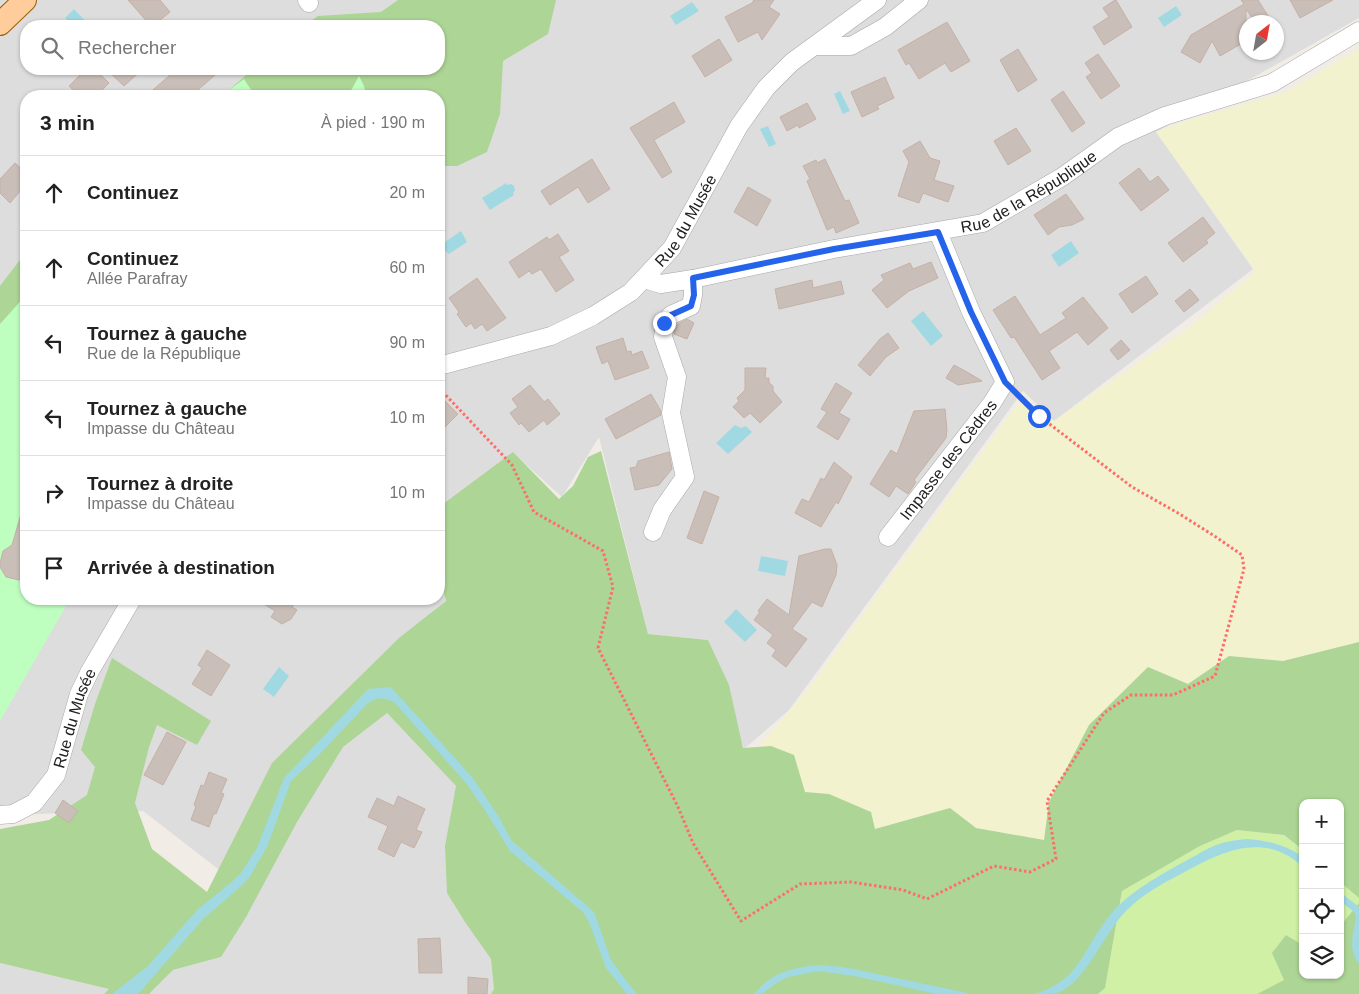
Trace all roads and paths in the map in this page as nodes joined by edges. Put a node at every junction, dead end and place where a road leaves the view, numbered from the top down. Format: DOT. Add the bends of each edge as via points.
graph roads {
  1 [pos="26,0"];
  2 [pos="877,0"];
  3 [pos="919,0"];
  4 [pos="0,24"];
  5 [pos="1359,31"];
  6 [pos="815,46"];
  7 [pos="938,232"];
  8 [pos="693,278"];
  9 [pos="644,279"];
  10 [pos="445,364"];
  11 [pos="1005,382"];
  12 [pos="445,394"];
  13 [pos="653,532"];
  14 [pos="888,537"];
  15 [pos="128,605"];
  16 [pos="0,815"];
  1 -- 4 [label="main road"];
  2 -- 6 [label="street, Rue du Musée"];
  3 -- 6 [label="street" via="885,27 851,46"];
  5 -- 7 [label="street, Rue de la République" via="1272,83 1165,116 1118,137 1062,177 983,223"];
  6 -- 9 [label="street, Rue du Musée" via="792,62 766,88 739,126 672,248"];
  7 -- 8 [label="street, Rue de la République"];
  7 -- 11 [label="street"];
  8 -- 9 [label="street, Rue de la République" via="661,284"];
  8 -- 13 [label="street" via="691,306 671,315 664,323 663,337 677,377 671,413 685,477 662,510"];
  9 -- 10 [label="street, Rue du Musée" via="631,292 593,316 551,336"];
  11 -- 12 [label="path" via="1039,416 1132,487 1242,555 1244,569 1215,676 1173,695 1131,695 1104,713 1047,801 1056,860 1030,872 994,866 927,899 903,890 851,882 800,884 741,921 693,843 598,648 613,586 603,551 534,512 512,465"];
  11 -- 14 [label="street, Impasse des Cèdres"];
  15 -- 16 [label="street, Rue du Musée" via="79,694 56,774 34,803 13,814"];
}
